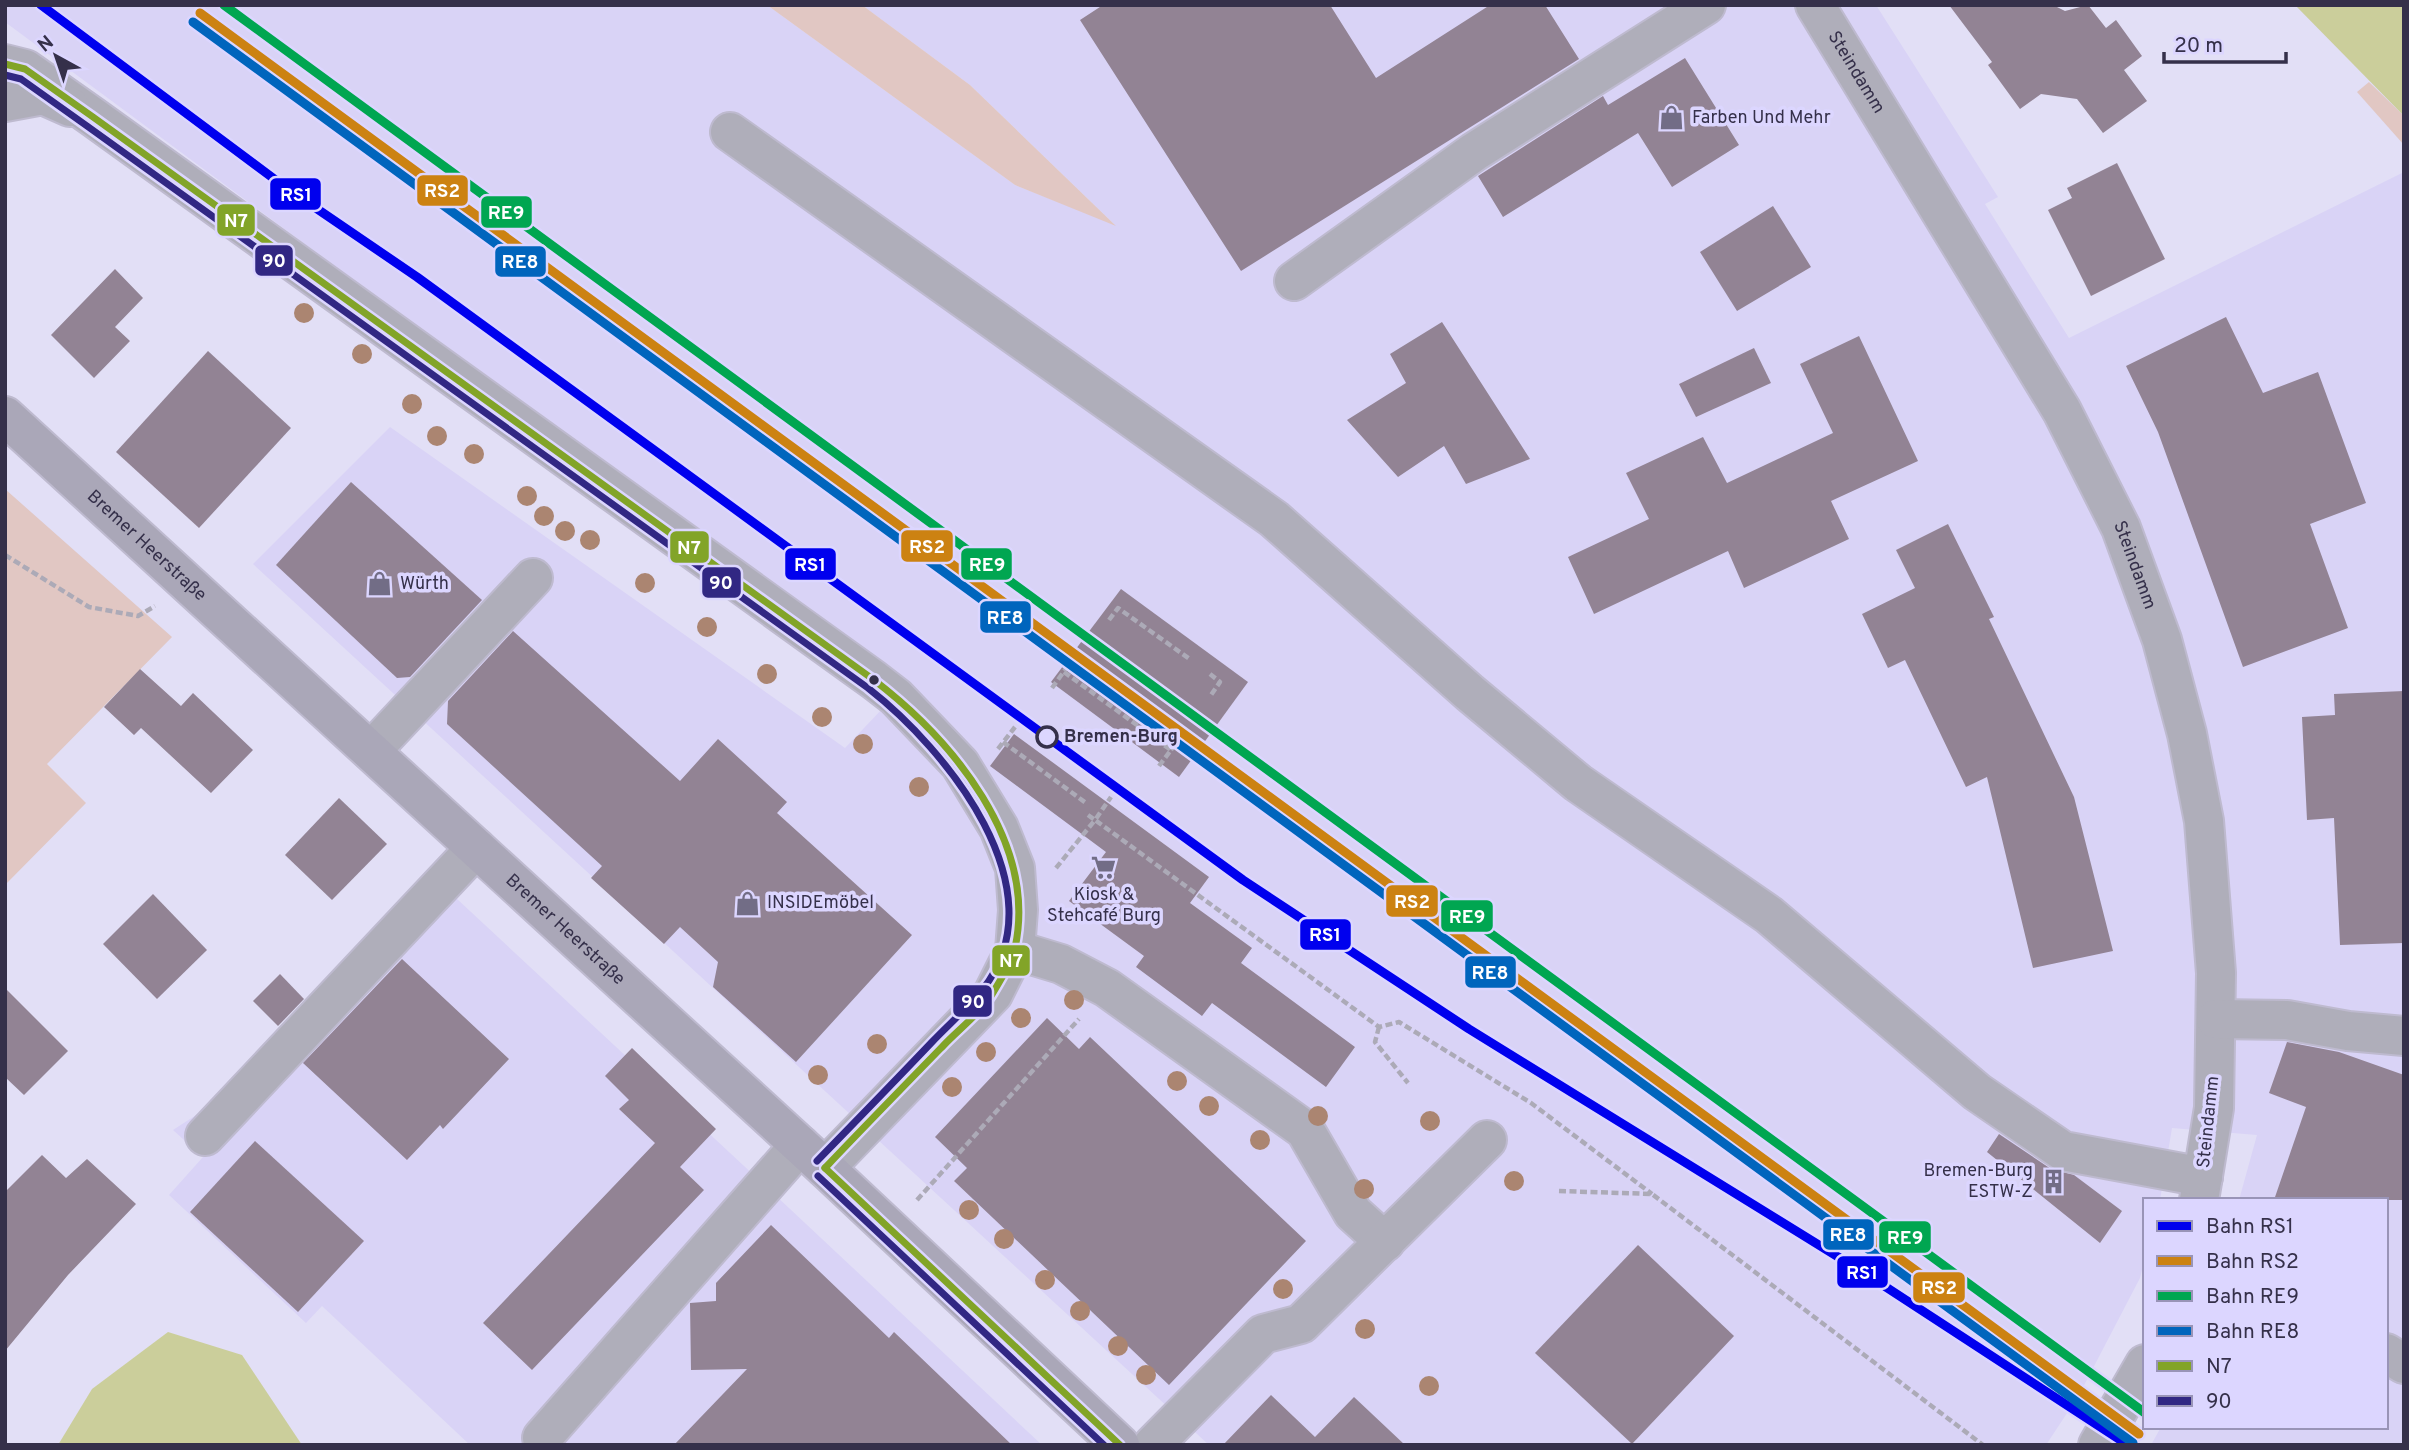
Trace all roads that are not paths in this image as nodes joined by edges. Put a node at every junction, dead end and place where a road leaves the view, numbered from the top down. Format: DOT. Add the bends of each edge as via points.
graph roads {
  1 [pos="1706,5"];
  2 [pos="1815,5"];
  3 [pos="5,64"];
  4 [pos="5,102"];
  5 [pos="93,117"];
  6 [pos="730,132"];
  7 [pos="1294,281"];
  8 [pos="5,416"];
  9 [pos="533,578"];
  10 [pos="371,751"];
  11 [pos="476,848"];
  12 [pos="1015,950"];
  13 [pos="2216,1019"];
  14 [pos="2404,1035"];
  15 [pos="205,1136"];
  16 [pos="1487,1140"];
  17 [pos="813,1156"];
  18 [pos="2201,1188"];
  19 [pos="1385,1241"];
  20 [pos="2388,1354"];
  21 [pos="2404,1364"];
  22 [pos="2143,1367"];
  23 [pos="542,1438"];
  24 [pos="1120,1445"];
  25 [pos="1153,1445"];
  26 [pos="2098,1445"];
  1 -- 7 [label="street" via="1474,152"];
  2 -- 13 [label="street, Steindamm" via="2062,411 2121,528 2162,640 2204,821"];
  3 -- 5 [label="street" via="25,69"];
  4 -- 5 [label="street" via="43,95"];
  5 -- 12 [label="street" via="896,697 960,764 999,828 1016,877"];
  6 -- 18 [label="street" via="1274,519 1568,775 1769,915 1977,1092 2063,1151"];
  8 -- 10 [label="main road, Bremer Heerstraße"];
  9 -- 10 [label="street"];
  10 -- 11 [label="main road, Bremer Heerstraße"];
  11 -- 15 [label="street"];
  11 -- 17 [label="main road, Bremer Heerstraße"];
  12 -- 17 [label="street" via="993,994"];
  12 -- 19 [label="street" via="1062,964 1107,988 1305,1130 1353,1213"];
  13 -- 14 [label="street" via="2287,1020"];
  13 -- 18 [label="street, Steindamm" via="2214,1108"];
  16 -- 19 [label="street"];
  17 -- 23 [label="street"];
  17 -- 24 [label="main road, Bremer Heerstraße"];
  19 -- 25 [label="street" via="1301,1324 1263,1334"];
  20 -- 21 [label="street"];
  22 -- 26 [label="street"];
}
